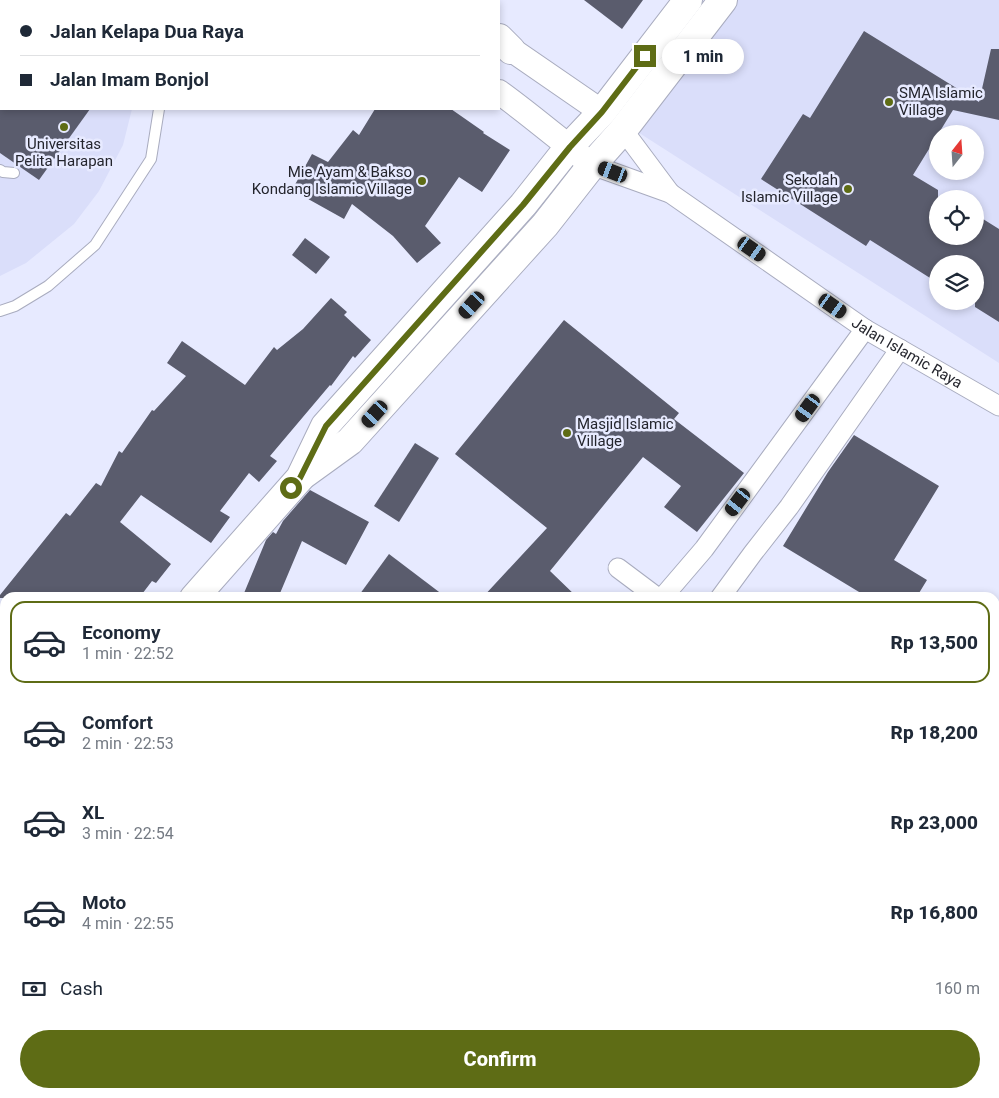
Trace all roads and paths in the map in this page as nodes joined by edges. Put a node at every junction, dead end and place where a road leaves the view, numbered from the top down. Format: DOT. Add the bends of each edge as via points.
graph roads {
  1 [pos="688,0"];
  2 [pos="723,0"];
  3 [pos="503,43"];
  4 [pos="500,93"];
  5 [pos="159,110"];
  6 [pos="602,112"];
  7 [pos="623,130"];
  8 [pos="570,147"];
  9 [pos="592,164"];
  10 [pos="0,170"];
  11 [pos="14,173"];
  12 [pos="670,193"];
  13 [pos="0,311"];
  14 [pos="426,314"];
  15 [pos="865,329"];
  16 [pos="448,332"];
  17 [pos="900,349"];
  18 [pos="999,406"];
  19 [pos="300,478"];
  20 [pos="618,568"];
  21 [pos="204,592"];
  22 [pos="650,592"];
  23 [pos="667,592"];
  24 [pos="724,592"];
  1 -- 6 [label="main road"];
  2 -- 7 [label="main road"];
  3 -- 6 [label="street"];
  4 -- 8 [label="street"];
  5 -- 13 [label="lane" via="151,159 95,244 48,286"];
  6 -- 8 [label="main road"];
  7 -- 9 [label="main road"];
  7 -- 12 [label="street, Jalan Islamic Raya"];
  8 -- 9 [label="street"];
  8 -- 14 [label="main road"];
  9 -- 12 [label="street, Jalan Islamic Raya"];
  9 -- 16 [label="main road" via="545,225"];
  10 -- 11 [label="lane"];
  12 -- 15 [label="street, Jalan Islamic Raya"];
  14 -- 16 [label="main road"];
  14 -- 19 [label="main road" via="326,426"];
  15 -- 17 [label="street, Jalan Islamic Raya"];
  15 -- 23 [label="street" via="709,541"];
  16 -- 19 [label="main road" via="350,441"];
  17 -- 18 [label="street, Jalan Islamic Raya"];
  17 -- 24 [label="street" via="789,507"];
  19 -- 21 [label="main road"];
  20 -- 22 [label="street"];
}
